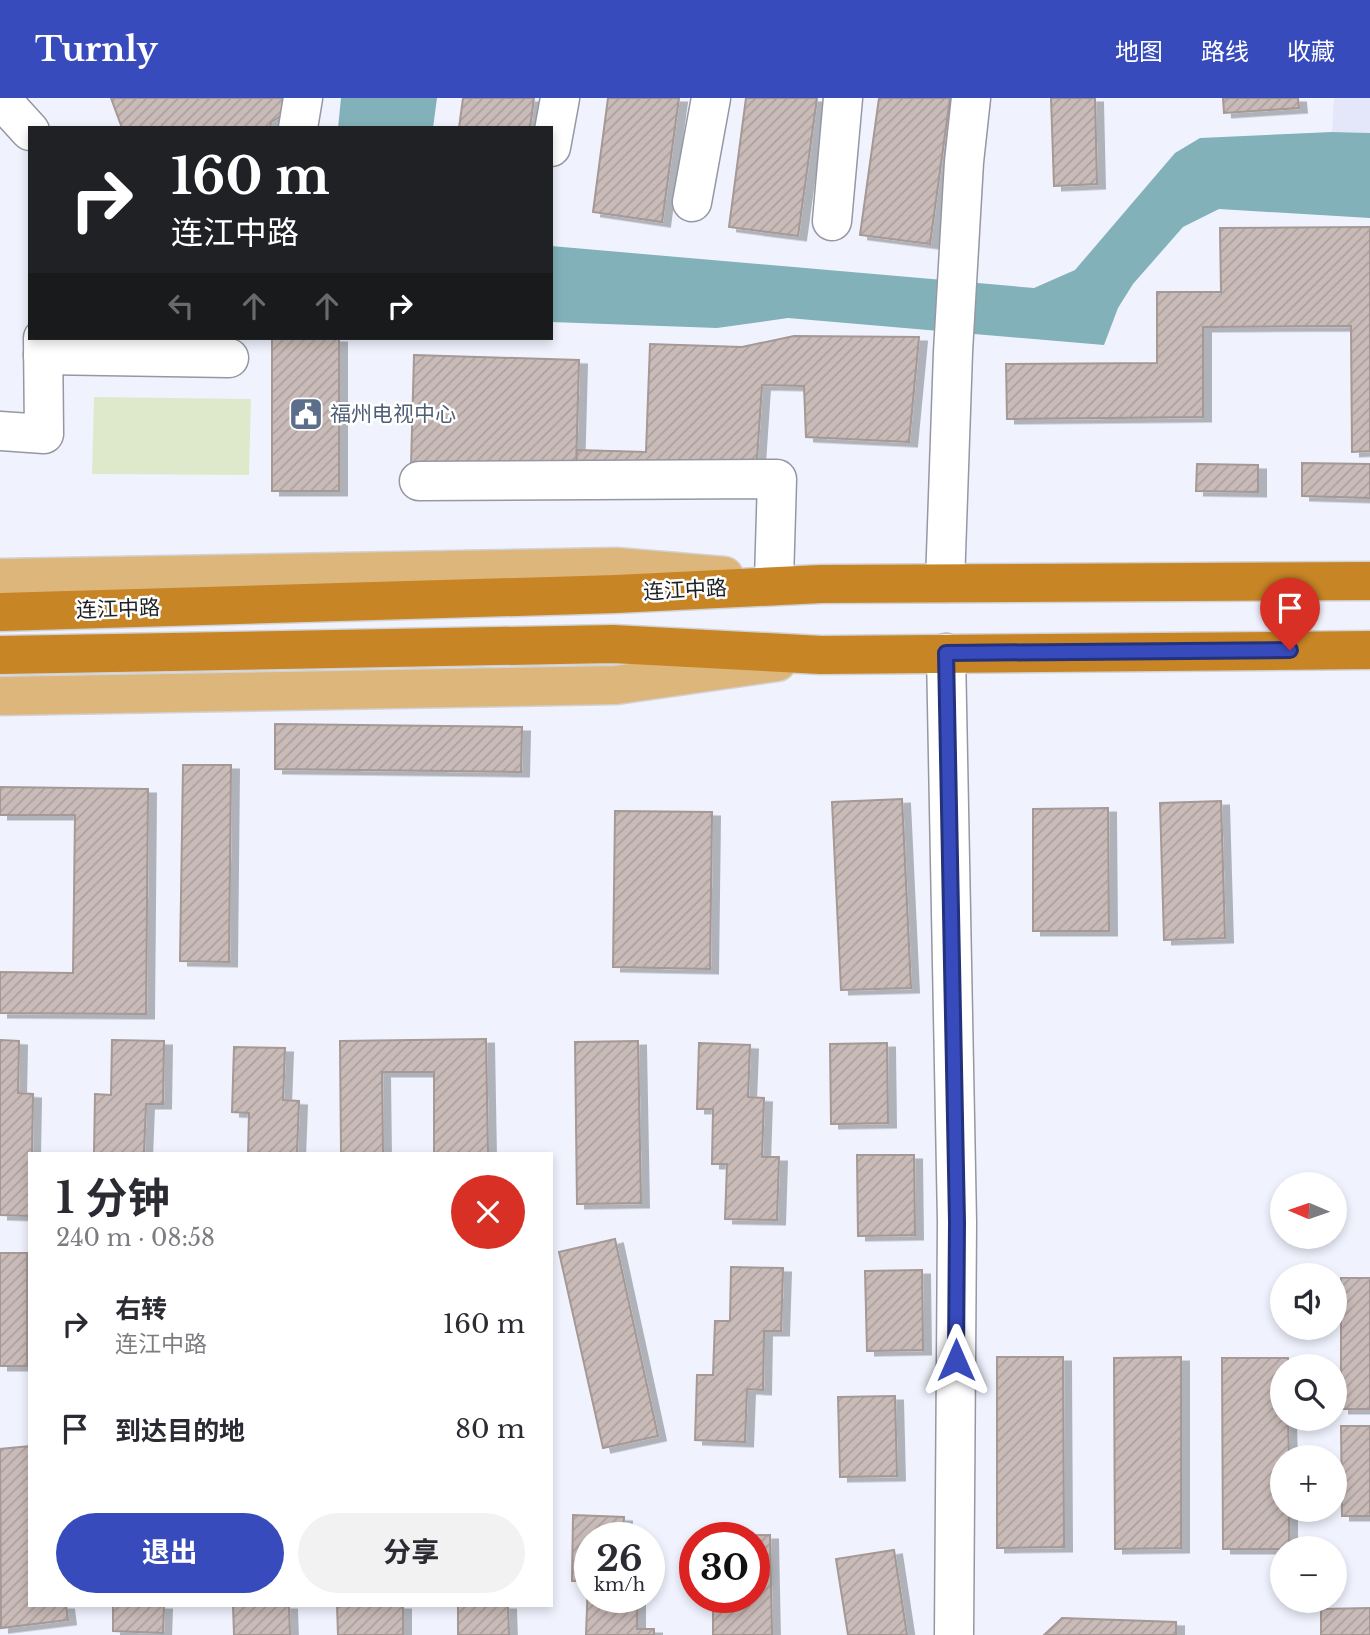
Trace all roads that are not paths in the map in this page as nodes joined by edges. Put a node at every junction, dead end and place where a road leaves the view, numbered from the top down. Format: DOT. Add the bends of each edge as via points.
graph roads {
  1 [pos="0,98"];
  2 [pos="303,98"];
  3 [pos="560,98"];
  4 [pos="711,98"];
  5 [pos="843,98"];
  6 [pos="971,98"];
  7 [pos="298,126"];
  8 [pos="28,129"];
  9 [pos="553,136"];
  10 [pos="692,202"];
  11 [pos="832,221"];
  12 [pos="43,346"];
  13 [pos="139,347"];
  14 [pos="216,351"];
  15 [pos="0,431"];
  16 [pos="419,481"];
  17 [pos="0,578"];
  18 [pos="774,580"];
  19 [pos="1370,581"];
  20 [pos="945,583"];
  21 [pos="821,584"];
  22 [pos="0,612"];
  23 [pos="1370,650"];
  24 [pos="946,653"];
  25 [pos="0,654"];
  26 [pos="821,655"];
  27 [pos="0,696"];
  28 [pos="954,1635"];
  1 -- 8 [label="street"];
  2 -- 7 [label="street"];
  3 -- 9 [label="street"];
  4 -- 10 [label="street"];
  5 -- 11 [label="street"];
  6 -- 20 [label="street" via="953,352"];
  12 -- 13 [label="street"];
  12 -- 15 [label="street" via="44,433"];
  13 -- 14 [label="street"];
  16 -- 18 [label="street" via="777,479"];
  17 -- 18 [label="main road" via="616,567"];
  18 -- 21 [label="main road"];
  19 -- 20 [label="highway, 连江中路"];
  20 -- 21 [label="highway, 连江中路"];
  21 -- 22 [label="highway, 连江中路"];
  23 -- 24 [label="highway, 连江中路"];
  24 -- 26 [label="highway, 连江中路"];
  24 -- 28 [label="street" via="957,1222"];
  25 -- 26 [label="highway, 连江中路" via="613,644"];
  26 -- 27 [label="main road" via="616,685"];
}
